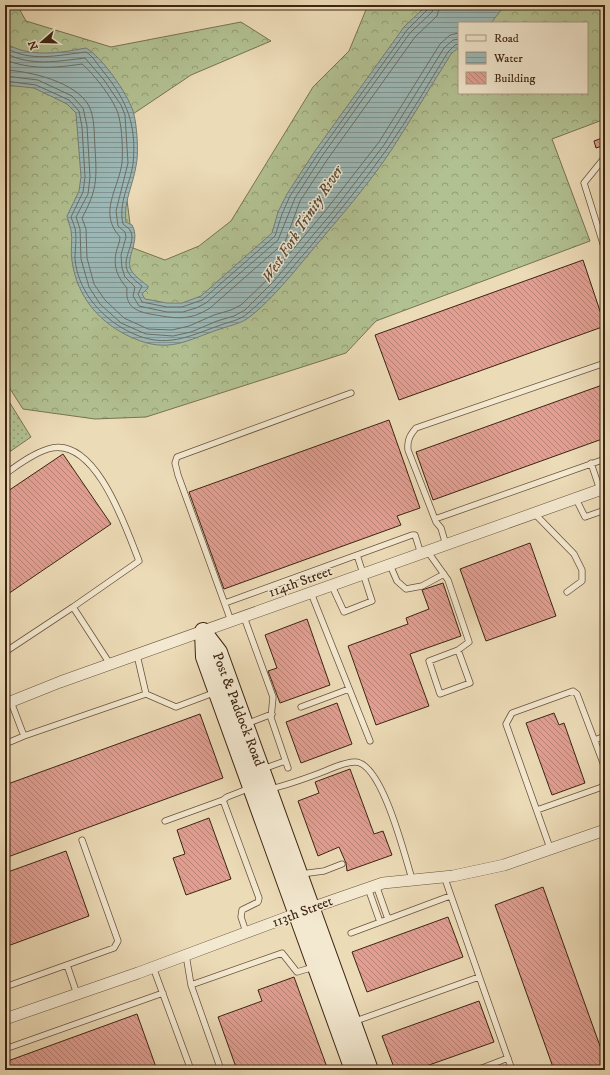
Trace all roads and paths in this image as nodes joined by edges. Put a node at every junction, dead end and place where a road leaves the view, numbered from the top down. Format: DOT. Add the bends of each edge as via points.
graph roads {
  1 [pos="605,157"];
  2 [pos="605,250"];
  3 [pos="605,363"];
  4 [pos="351,393"];
  5 [pos="605,459"];
  6 [pos="591,463"];
  7 [pos="5,474"];
  8 [pos="603,489"];
  9 [pos="576,499"];
  10 [pos="605,510"];
  11 [pos="535,514"];
  12 [pos="434,519"];
  13 [pos="446,545"];
  14 [pos="425,553"];
  15 [pos="357,555"];
  16 [pos="390,565"];
  17 [pos="364,574"];
  18 [pos="444,574"];
  19 [pos="332,586"];
  20 [pos="567,592"];
  21 [pos="311,593"];
  22 [pos="225,603"];
  23 [pos="73,607"];
  24 [pos="244,617"];
  25 [pos="231,621"];
  26 [pos="203,631"];
  27 [pos="458,650"];
  28 [pos="5,652"];
  29 [pos="137,655"];
  30 [pos="110,664"];
  31 [pos="349,689"];
  32 [pos="216,692"];
  33 [pos="146,694"];
  34 [pos="8,703"];
  35 [pos="301,707"];
  36 [pos="272,714"];
  37 [pos="246,724"];
  38 [pos="24,736"];
  39 [pos="605,736"];
  40 [pos="595,740"];
  41 [pos="370,741"];
  42 [pos="5,744"];
  43 [pos="285,761"];
  44 [pos="288,768"];
  45 [pos="605,768"];
  46 [pos="262,769"];
  47 [pos="605,786"];
  48 [pos="258,790"];
  49 [pos="223,800"];
  50 [pos="537,810"];
  51 [pos="165,821"];
  52 [pos="605,830"];
  53 [pos="82,840"];
  54 [pos="550,848"];
  55 [pos="342,864"];
  56 [pos="299,875"];
  57 [pos="444,876"];
  58 [pos="412,879"];
  59 [pos="372,887"];
  60 [pos="450,896"];
  61 [pos="311,908"];
  62 [pos="296,914"];
  63 [pos="388,919"];
  64 [pos="380,922"];
  65 [pos="246,932"];
  66 [pos="351,933"];
  67 [pos="186,955"];
  68 [pos="67,965"];
  69 [pos="315,967"];
  70 [pos="154,968"];
  71 [pos="480,977"];
  72 [pos="192,985"];
  73 [pos="5,987"];
  74 [pos="163,992"];
  75 [pos="77,994"];
  76 [pos="5,1019"];
  77 [pos="352,1022"];
  78 [pos="5,1049"];
  79 [pos="508,1058"];
  80 [pos="191,1070"];
  81 [pos="221,1070"];
  82 [pos="353,1070"];
  83 [pos="370,1070"];
  84 [pos="477,1070"];
  85 [pos="512,1070"];
  1 -- 2 [label="lane" via="584,183"];
  3 -- 12 [label="lane" via="416,428 410,434 408,450"];
  4 -- 22 [label="lane" via="177,457 175,464 178,475"];
  5 -- 6 [label="lane"];
  6 -- 8 [label="lane"];
  6 -- 12 [label="lane"];
  7 -- 23 [label="lane" via="48,449 70,448 86,459 116,503 139,561"];
  8 -- 9 [label="street, 114th Street"];
  9 -- 10 [label="lane" via="585,517"];
  9 -- 11 [label="street, 114th Street"];
  11 -- 13 [label="street, 114th Street"];
  11 -- 20 [label="lane" via="574,554 582,570 582,581"];
  12 -- 13 [label="lane" via="441,528"];
  13 -- 14 [label="street, 114th Street"];
  14 -- 15 [label="lane" via="414,534"];
  14 -- 16 [label="street, 114th Street"];
  14 -- 18 [label="lane"];
  15 -- 17 [label="lane"];
  15 -- 22 [label="lane"];
  16 -- 17 [label="street, 114th Street"];
  16 -- 18 [label="lane" via="397,582 406,589 422,586"];
  17 -- 19 [label="street, 114th Street"];
  17 -- 19 [label="lane" via="372,601 344,612"];
  18 -- 27 [label="lane" via="469,642"];
  19 -- 21 [label="street, 114th Street"];
  21 -- 24 [label="street, 114th Street"];
  21 -- 31 [label="lane"];
  22 -- 25 [label="lane"];
  23 -- 28 [label="lane"];
  23 -- 30 [label="lane"];
  24 -- 25 [label="street, 114th Street"];
  24 -- 36 [label="lane" via="272,698"];
  25 -- 26 [label="street, 114th Street"];
  26 -- 29 [label="street, 114th Street"];
  26 -- 32 [label="street, Post & Paddock Road" via="204,657"];
  26 -- 37 [label="street, Post & Paddock Road" via="219,652"];
  27 -- 27 [label="lane" via="429,661 440,694 470,683"];
  29 -- 30 [label="street, 114th Street"];
  29 -- 33 [label="lane"];
  30 -- 34 [label="street, 114th Street"];
  31 -- 35 [label="lane"];
  31 -- 41 [label="lane"];
  32 -- 33 [label="lane" via="176,707"];
  32 -- 48 [label="street, Post & Paddock Road"];
  33 -- 38 [label="lane"];
  34 -- 38 [label="lane"];
  36 -- 37 [label="lane"];
  36 -- 43 [label="lane"];
  37 -- 46 [label="street, Post & Paddock Road"];
  38 -- 42 [label="lane"];
  39 -- 40 [label="lane"];
  40 -- 45 [label="lane"];
  40 -- 50 [label="lane" via="578,694 573,691 512,713 506,724"];
  43 -- 44 [label="lane"];
  43 -- 46 [label="lane"];
  46 -- 48 [label="street, Post & Paddock Road"];
  47 -- 50 [label="lane"];
  48 -- 49 [label="lane"];
  48 -- 56 [label="street, Post & Paddock Road"];
  48 -- 58 [label="lane" via="299,781 347,763 357,762 366,766 386,799"];
  48 -- 62 [label="street, Post & Paddock Road"];
  49 -- 51 [label="lane"];
  49 -- 65 [label="lane" via="259,898 258,902 242,910 241,917"];
  50 -- 54 [label="lane"];
  52 -- 54 [label="street, 113th Street"];
  53 -- 68 [label="lane" via="118,941 114,948"];
  54 -- 57 [label="street, 113th Street" via="504,865"];
  55 -- 56 [label="lane" via="324,871"];
  56 -- 61 [label="street, Post & Paddock Road"];
  57 -- 58 [label="street, 113th Street"];
  57 -- 60 [label="lane"];
  58 -- 59 [label="street, 113th Street"];
  59 -- 61 [label="street, 113th Street"];
  59 -- 63 [label="lane"];
  59 -- 64 [label="lane"];
  60 -- 63 [label="lane"];
  60 -- 71 [label="lane"];
  61 -- 62 [label="street, 113th Street"];
  61 -- 77 [label="street, Post & Paddock Road"];
  62 -- 65 [label="street, 113th Street"];
  62 -- 69 [label="street, Post & Paddock Road"];
  63 -- 64 [label="lane"];
  64 -- 66 [label="lane"];
  65 -- 67 [label="street, 113th Street"];
  67 -- 70 [label="street, 113th Street"];
  67 -- 72 [label="lane"];
  68 -- 73 [label="lane"];
  68 -- 75 [label="lane"];
  69 -- 72 [label="lane" via="297,972 282,954"];
  69 -- 82 [label="street, Post & Paddock Road"];
  70 -- 74 [label="lane"];
  70 -- 75 [label="street, 113th Street"];
  71 -- 77 [label="lane"];
  71 -- 79 [label="lane"];
  72 -- 81 [label="lane"];
  74 -- 78 [label="lane"];
  74 -- 80 [label="lane"];
  75 -- 76 [label="street, 113th Street"];
  77 -- 83 [label="street, Post & Paddock Road"];
  79 -- 84 [label="lane"];
  79 -- 85 [label="lane"];
}
